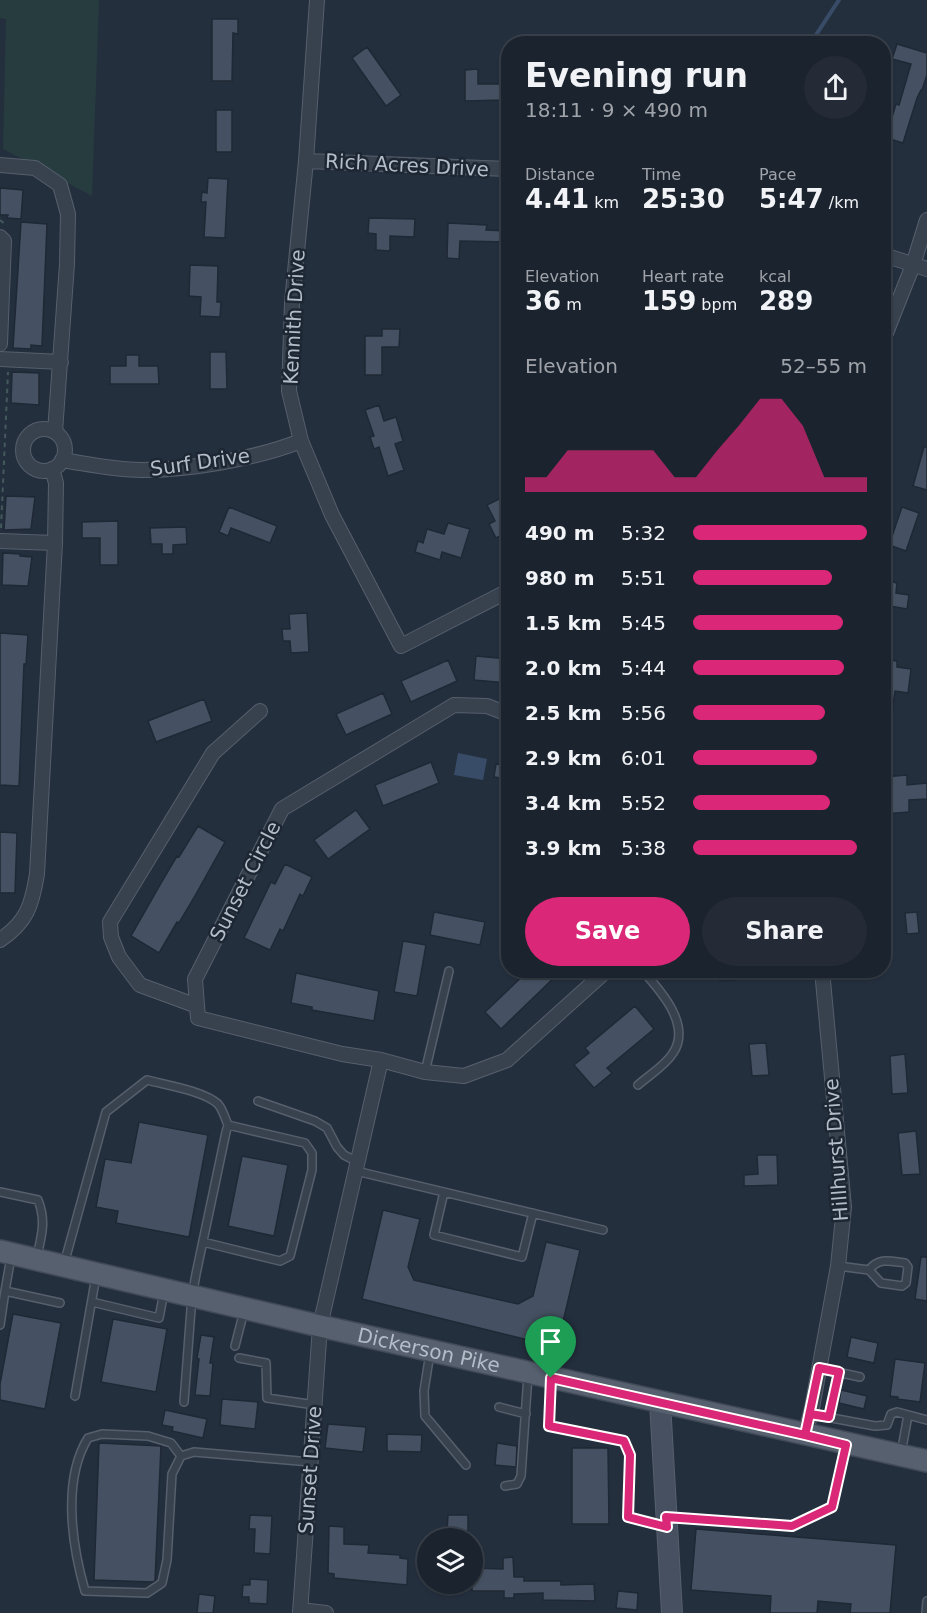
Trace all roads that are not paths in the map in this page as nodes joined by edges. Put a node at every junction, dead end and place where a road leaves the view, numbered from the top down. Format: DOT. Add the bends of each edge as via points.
graph roads {
  1 [pos="317,0"];
  2 [pos="306,160"];
  3 [pos="0,165"];
  4 [pos="501,169"];
  5 [pos="927,220"];
  6 [pos="0,237"];
  7 [pos="891,258"];
  8 [pos="913,266"];
  9 [pos="927,269"];
  10 [pos="1,279"];
  11 [pos="891,321"];
  12 [pos="0,344"];
  13 [pos="61,363"];
  14 [pos="4,364"];
  15 [pos="55,432"];
  16 [pos="301,441"];
  17 [pos="57,464"];
  18 [pos="0,541"];
  19 [pos="54,543"];
  20 [pos="501,595"];
  21 [pos="260,711"];
  22 [pos="501,711"];
  23 [pos="0,940"];
  24 [pos="449,971"];
  25 [pos="598,978"];
  26 [pos="648,978"];
  27 [pos="823,978"];
  28 [pos="197,1006"];
  29 [pos="381,1060"];
  30 [pos="425,1072"];
  31 [pos="638,1084"];
  32 [pos="258,1101"];
  33 [pos="228,1125"];
  34 [pos="357,1167"];
  35 [pos="0,1192"];
  36 [pos="444,1192"];
  37 [pos="533,1213"];
  38 [pos="603,1230"];
  39 [pos="203,1242"];
  40 [pos="6,1253"];
  41 [pos="36,1260"];
  42 [pos="64,1266"];
  43 [pos="838,1266"];
  44 [pos="869,1270"];
  45 [pos="97,1274"];
  46 [pos="165,1290"];
  47 [pos="5,1291"];
  48 [pos="192,1296"];
  49 [pos="92,1302"];
  50 [pos="60,1303"];
  51 [pos="244,1308"];
  52 [pos="0,1325"];
  53 [pos="320,1326"];
  54 [pos="236,1346"];
  55 [pos="431,1351"];
  56 [pos="239,1358"];
  57 [pos="819,1368"];
  58 [pos="528,1372"];
  59 [pos="839,1372"];
  60 [pos="860,1377"];
  61 [pos="551,1378"];
  62 [pos="75,1396"];
  63 [pos="184,1402"];
  64 [pos="660,1402"];
  65 [pos="315,1405"];
  66 [pos="499,1407"];
  67 [pos="526,1414"];
  68 [pos="810,1414"];
  69 [pos="908,1415"];
  70 [pos="829,1417"];
  71 [pos="927,1420"];
  72 [pos="805,1435"];
  73 [pos="846,1445"];
  74 [pos="181,1456"];
  75 [pos="901,1456"];
  76 [pos="926,1457"];
  77 [pos="310,1462"];
  78 [pos="466,1465"];
  79 [pos="505,1486"];
  80 [pos="667,1522"];
  81 [pos="927,1601"];
  82 [pos="300,1612"];
  83 [pos="326,1613"];
  84 [pos="672,1613"];
  85 [pos="926,1613"];
  1 -- 2 [label="street, Kennith Drive"];
  2 -- 4 [label="street, Rich Acres Drive"];
  2 -- 16 [label="street, Kennith Drive" via="292,302 289,391"];
  3 -- 13 [label="street" via="35,168 60,185 68,214"];
  5 -- 8 [label="street"];
  6 -- 10 [label="street" via="4,241"];
  7 -- 8 [label="street"];
  8 -- 9 [label="street"];
  8 -- 11 [label="street"];
  10 -- 12 [label="street"];
  13 -- 14 [label="street"];
  13 -- 15 [label="street"];
  15 -- 17 [label="street" via="64,447"];
  15 -- 17 [label="street" via="33,432 23,449 27,463 38,470"];
  16 -- 17 [label="street, Surf Drive" via="284,448 178,468 139,470"];
  16 -- 20 [label="street, Kennith Drive" via="332,515 401,646"];
  17 -- 19 [label="street"];
  18 -- 19 [label="street"];
  19 -- 23 [label="street" via="38,874 33,900 24,918"];
  21 -- 28 [label="street" via="213,753 111,922 111,937 119,957 140,985"];
  22 -- 28 [label="street, Sunset Circle" via="487,706 454,705 282,809 195,979"];
  24 -- 30 [label="lane"];
  25 -- 30 [label="street" via="507,1060 464,1076"];
  26 -- 31 [label="lane" via="675,1016 679,1033 675,1051"];
  27 -- 43 [label="street, Hillhurst Drive" via="844,1207"];
  28 -- 29 [label="street" via="198,1018"];
  29 -- 30 [label="street"];
  29 -- 34 [label="street"];
  32 -- 34 [label="lane" via="327,1128 337,1148"];
  33 -- 39 [label="lane"];
  33 -- 39 [label="lane" via="305,1143 312,1153 312,1170 290,1256 280,1261"];
  33 -- 42 [label="lane" via="216,1103 147,1080 106,1112"];
  34 -- 36 [label="lane"];
  34 -- 53 [label="street"];
  35 -- 41 [label="lane" via="38,1200 44,1223"];
  36 -- 37 [label="lane"];
  36 -- 37 [label="lane" via="434,1235 522,1257"];
  37 -- 38 [label="lane"];
  39 -- 48 [label="lane"];
  40 -- 41 [label="main road, Dickerson Pike"];
  40 -- 47 [label="lane"];
  41 -- 42 [label="main road, Dickerson Pike"];
  42 -- 45 [label="main road, Dickerson Pike"];
  43 -- 44 [label="lane"];
  43 -- 57 [label="street, Hillhurst Drive"];
  44 -- 44 [label="lane" via="881,1283 906,1283 908,1267 904,1263 880,1260"];
  45 -- 46 [label="main road, Dickerson Pike"];
  45 -- 49 [label="lane"];
  46 -- 48 [label="main road, Dickerson Pike"];
  46 -- 49 [label="lane" via="159,1318"];
  47 -- 50 [label="lane"];
  47 -- 52 [label="lane"];
  48 -- 51 [label="main road, Dickerson Pike"];
  48 -- 63 [label="lane"];
  49 -- 62 [label="lane"];
  51 -- 53 [label="main road, Dickerson Pike"];
  51 -- 54 [label="lane"];
  53 -- 55 [label="main road, Dickerson Pike"];
  53 -- 65 [label="street, Sunset Drive"];
  55 -- 58 [label="main road, Dickerson Pike"];
  55 -- 78 [label="lane" via="424,1391 425,1416"];
  56 -- 65 [label="lane" via="266,1363 267,1398"];
  57 -- 59 [label="lane"];
  57 -- 68 [label="street, Hillhurst Drive"];
  58 -- 61 [label="main road, Dickerson Pike"];
  58 -- 67 [label="lane"];
  59 -- 60 [label="lane"];
  59 -- 70 [label="lane"];
  61 -- 64 [label="main road, Dickerson Pike"];
  61 -- 80 [label="lane" via="549,1426 624,1441 630,1455 628,1517"];
  64 -- 72 [label="main road, Dickerson Pike"];
  64 -- 80 [label="street"];
  65 -- 77 [label="street, Sunset Drive"];
  66 -- 67 [label="lane"];
  67 -- 79 [label="lane" via="521,1476 517,1484"];
  68 -- 70 [label="lane"];
  68 -- 72 [label="street, Hillhurst Drive"];
  69 -- 70 [label="lane" via="897,1412 891,1414 887,1425 874,1426"];
  69 -- 71 [label="lane"];
  69 -- 75 [label="lane"];
  72 -- 73 [label="main road, Dickerson Pike"];
  73 -- 75 [label="main road, Dickerson Pike"];
  73 -- 80 [label="lane" via="832,1507 792,1526"];
  74 -- 74 [label="lane" via="172,1473 162,1583 147,1593 85,1591 70,1506 80,1451 88,1438 102,1434 148,1436 171,1443"];
  74 -- 77 [label="lane" via="194,1452"];
  75 -- 76 [label="main road, Dickerson Pike"];
  77 -- 82 [label="street, Sunset Drive"];
  80 -- 84 [label="street"];
  81 -- 85 [label="lane"];
  82 -- 83 [label="street"];
}
